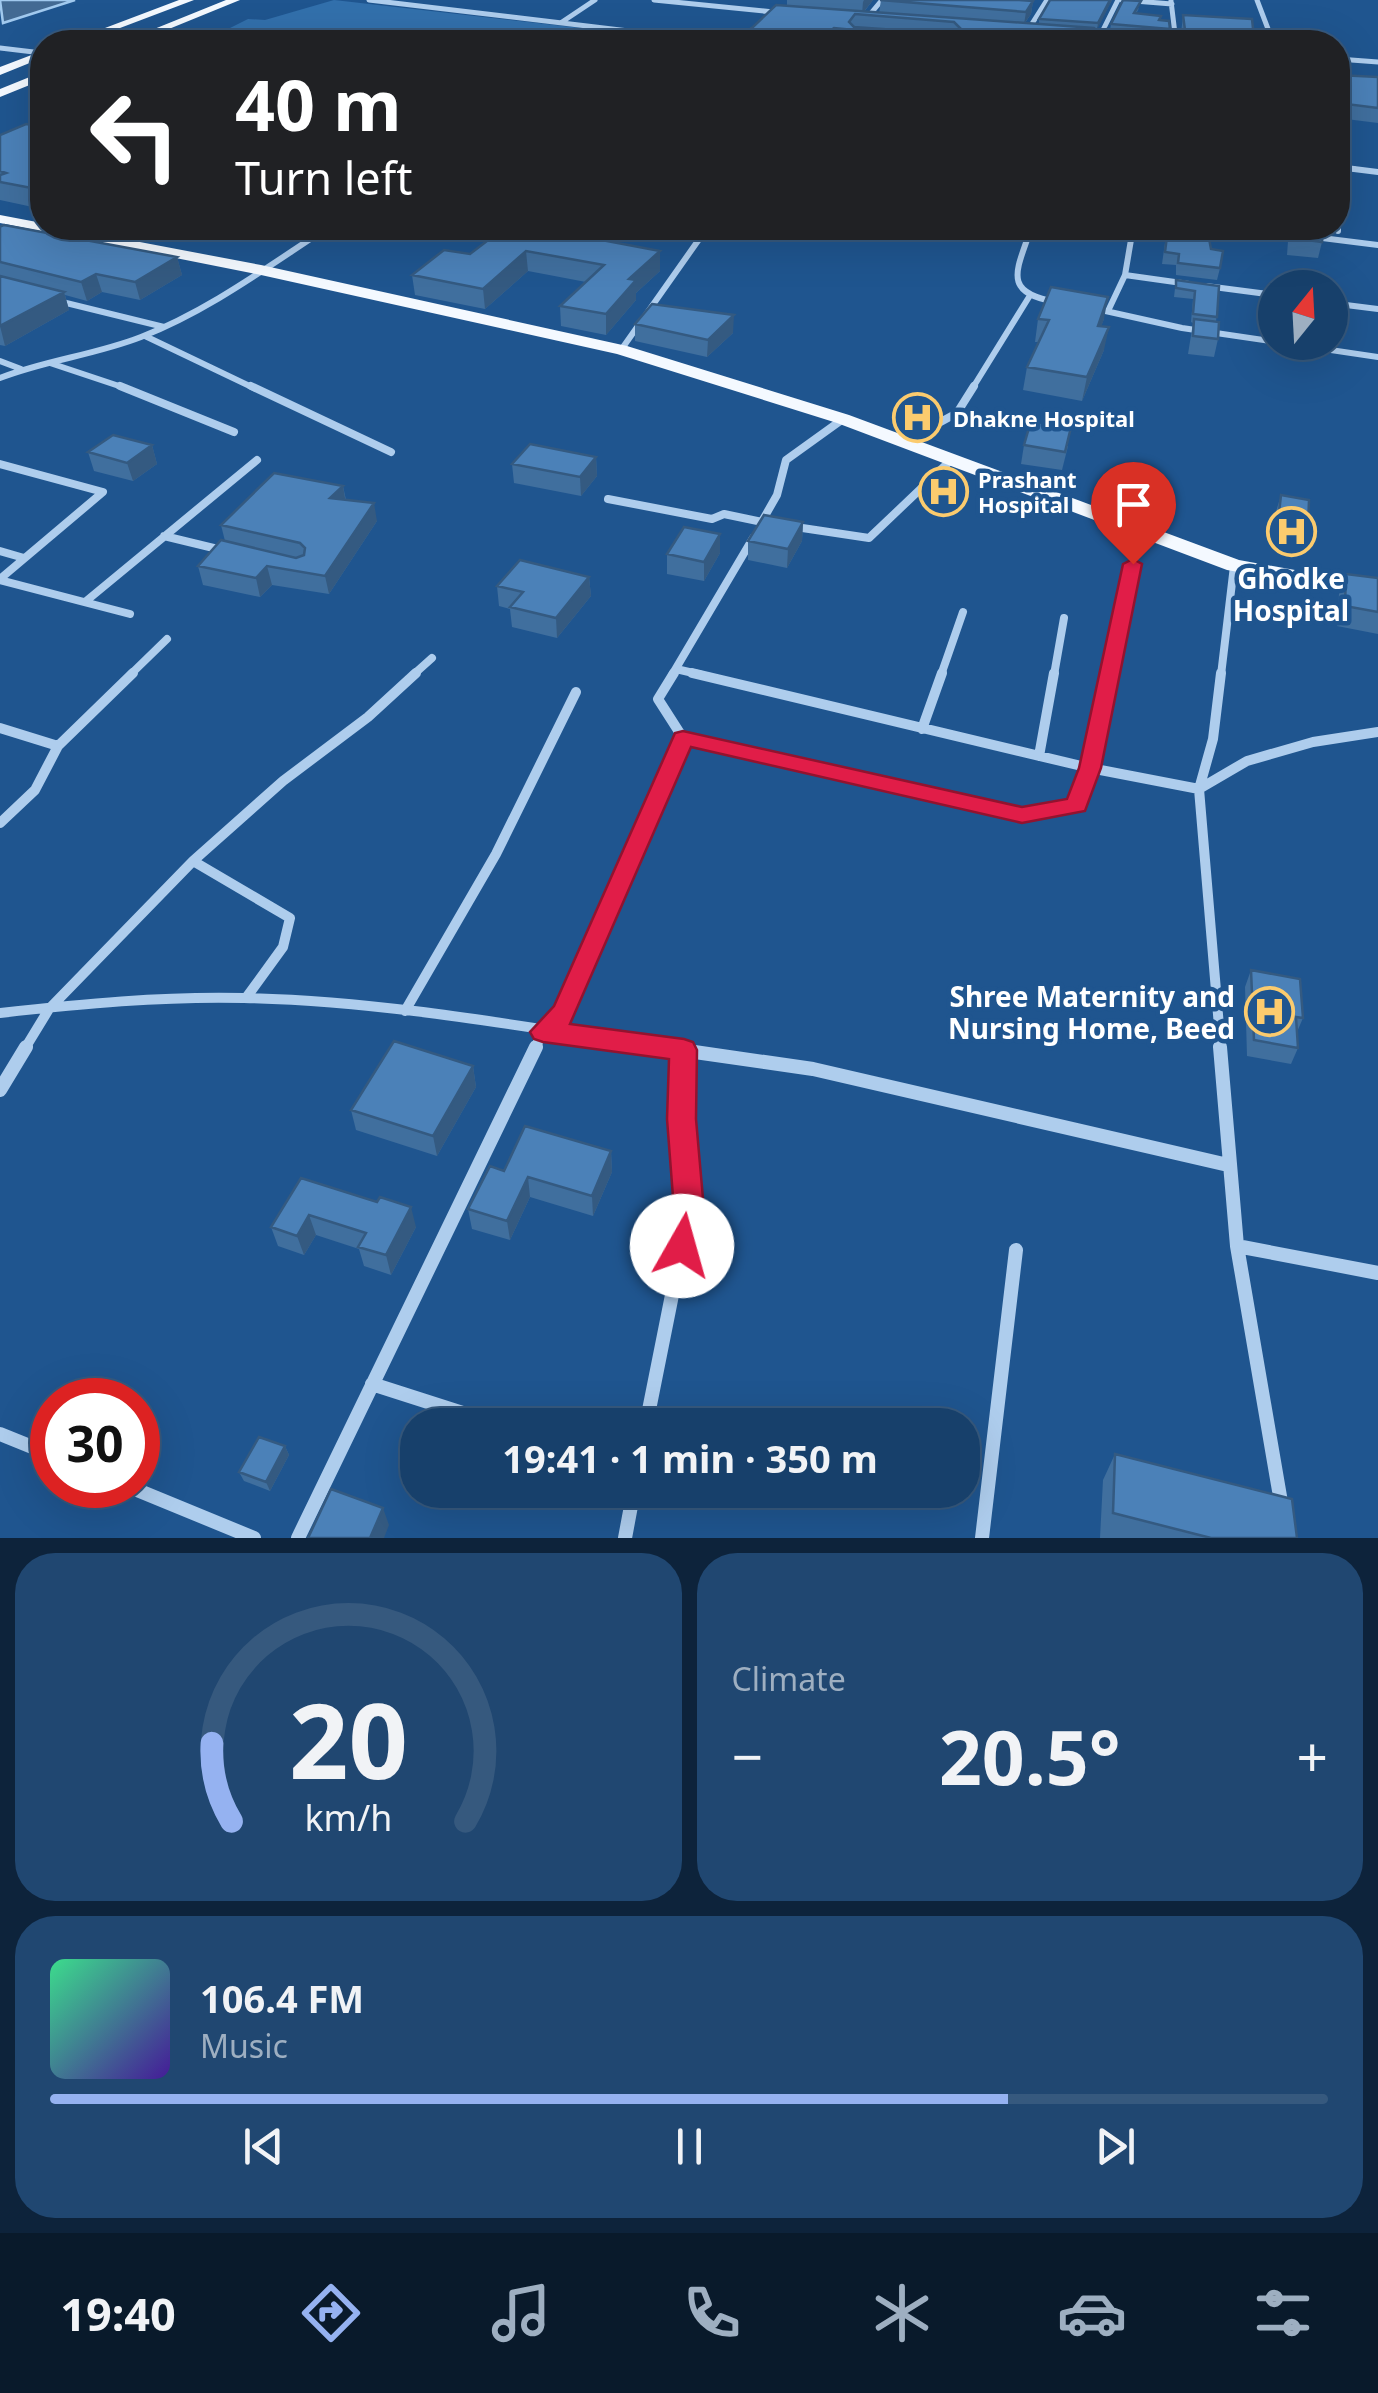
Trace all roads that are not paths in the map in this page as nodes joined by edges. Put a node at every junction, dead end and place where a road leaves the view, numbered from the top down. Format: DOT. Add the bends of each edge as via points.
graph roads {
  1 [pos="189,0"];
  2 [pos="235,0"];
  3 [pos="369,0"];
  4 [pos="595,0"];
  5 [pos="654,0"];
  6 [pos="776,0"];
  7 [pos="882,0"];
  8 [pos="1046,0"];
  9 [pos="1120,0"];
  10 [pos="1257,0"];
  11 [pos="1172,2"];
  12 [pos="766,11"];
  13 [pos="786,13"];
  14 [pos="845,19"];
  15 [pos="866,19"];
  16 [pos="886,20"];
  17 [pos="562,23"];
  18 [pos="1011,29"];
  19 [pos="107,30"];
  20 [pos="159,30"];
  21 [pos="621,30"];
  22 [pos="857,30"];
  23 [pos="1028,30"];
  24 [pos="1104,30"];
  25 [pos="1175,30"];
  26 [pos="1268,30"];
  27 [pos="0,48"];
  28 [pos="30,52"];
  29 [pos="30,58"];
  30 [pos="1350,60"];
  31 [pos="1378,62"];
  32 [pos="0,71"];
  33 [pos="30,81"];
  34 [pos="0,93"];
  35 [pos="1350,169"];
  36 [pos="1378,172"];
  37 [pos="0,220"];
  38 [pos="30,226"];
  39 [pos="104,240"];
  40 [pos="308,240"];
  41 [pos="699,240"];
  42 [pos="1027,240"];
  43 [pos="1131,240"];
  44 [pos="1337,240"];
  45 [pos="1378,245"];
  46 [pos="261,270"];
  47 [pos="1125,275"];
  48 [pos="1258,293"];
  49 [pos="36,295"];
  50 [pos="1030,297"];
  51 [pos="1061,302"];
  52 [pos="1348,305"];
  53 [pos="1077,306"];
  54 [pos="1378,309"];
  55 [pos="1108,311"];
  56 [pos="164,327"];
  57 [pos="145,336"];
  58 [pos="621,350"];
  59 [pos="1378,357"];
  60 [pos="0,362"];
  61 [pos="49,362"];
  62 [pos="21,369"];
  63 [pos="0,378"];
  64 [pos="844,420"];
  65 [pos="234,432"];
  66 [pos="904,442"];
  67 [pos="391,452"];
  68 [pos="258,460"];
  69 [pos="951,460"];
  70 [pos="0,464"];
  71 [pos="608,499"];
  72 [pos="762,522"];
  73 [pos="1140,531"];
  74 [pos="164,536"];
  75 [pos="0,552"];
  76 [pos="233,553"];
  77 [pos="24,558"];
  78 [pos="1234,566"];
  79 [pos="0,580"];
  80 [pos="1378,591"];
  81 [pos="85,602"];
  82 [pos="963,612"];
  83 [pos="130,614"];
  84 [pos="1064,618"];
  85 [pos="166,639"];
  86 [pos="432,658"];
  87 [pos="676,668"];
  88 [pos="576,692"];
  89 [pos="0,728"];
  90 [pos="922,729"];
  91 [pos="1378,732"];
  92 [pos="683,738"];
  93 [pos="58,746"];
  94 [pos="1039,756"];
  95 [pos="1090,768"];
  96 [pos="1199,789"];
  97 [pos="0,823"];
  98 [pos="193,861"];
  99 [pos="246,998"];
  100 [pos="49,1009"];
  101 [pos="405,1011"];
  102 [pos="0,1014"];
  103 [pos="543,1032"];
  104 [pos="684,1050"];
  105 [pos="0,1090"];
  106 [pos="1228,1165"];
  107 [pos="1237,1246"];
  108 [pos="1016,1250"];
  109 [pos="1378,1273"];
  110 [pos="372,1384"];
  111 [pos="447,1408"];
  112 [pos="649,1408"];
  113 [pos="0,1434"];
  114 [pos="30,1447"];
  115 [pos="160,1500"];
  116 [pos="631,1508"];
  117 [pos="1285,1524"];
  118 [pos="254,1538"];
  119 [pos="298,1538"];
  120 [pos="626,1538"];
  121 [pos="982,1538"];
  1 -- 19 [label="main road"];
  2 -- 20 [label="main road"];
  3 -- 17 [label="street"];
  4 -- 17 [label="street"];
  5 -- 12 [label="street"];
  6 -- 12 [label="street"];
  7 -- 15 [label="street"];
  8 -- 23 [label="street"];
  9 -- 11 [label="street"];
  9 -- 24 [label="street"];
  10 -- 26 [label="street"];
  11 -- 25 [label="street"];
  12 -- 13 [label="street"];
  14 -- 15 [label="street"];
  15 -- 16 [label="street"];
  15 -- 22 [label="street"];
  17 -- 21 [label="street"];
  18 -- 23 [label="street"];
  27 -- 28 [label="street"];
  29 -- 32 [label="main road"];
  30 -- 31 [label="street"];
  33 -- 34 [label="main road"];
  35 -- 36 [label="street"];
  37 -- 38 [label="main road"];
  39 -- 46 [label="main road"];
  40 -- 46 [label="street"];
  41 -- 58 [label="street"];
  42 -- 50 [label="street" via="1016,274"];
  43 -- 47 [label="street"];
  44 -- 45 [label="street"];
  46 -- 56 [label="street"];
  46 -- 58 [label="main road"];
  47 -- 48 [label="street"];
  47 -- 55 [label="street"];
  49 -- 56 [label="street"];
  50 -- 51 [label="street"];
  50 -- 66 [label="street" via="957,413"];
  52 -- 54 [label="street"];
  53 -- 55 [label="street"];
  55 -- 59 [label="street"];
  56 -- 57 [label="street"];
  57 -- 61 [label="street"];
  57 -- 67 [label="street"];
  58 -- 64 [label="main road"];
  60 -- 62 [label="street"];
  61 -- 62 [label="street"];
  61 -- 65 [label="street"];
  62 -- 63 [label="street"];
  64 -- 66 [label="main road"];
  64 -- 72 [label="street" via="786,460"];
  66 -- 69 [label="main road"];
  68 -- 74 [label="street"];
  69 -- 72 [label="street" via="869,538"];
  69 -- 73 [label="main road"];
  70 -- 77 [label="street" via="102,492"];
  71 -- 72 [label="street"];
  72 -- 87 [label="street"];
  73 -- 78 [label="main road"];
  73 -- 95 [label="street"];
  74 -- 76 [label="street"];
  74 -- 81 [label="street"];
  75 -- 77 [label="street"];
  77 -- 79 [label="street"];
  78 -- 80 [label="main road"];
  78 -- 96 [label="street" via="1213,739"];
  79 -- 81 [label="street"];
  81 -- 83 [label="street"];
  82 -- 90 [label="street"];
  84 -- 94 [label="street"];
  85 -- 93 [label="street"];
  86 -- 98 [label="street"];
  87 -- 90 [label="street"];
  87 -- 92 [label="street" via="658,700"];
  88 -- 101 [label="street" via="480,890"];
  89 -- 93 [label="street"];
  90 -- 94 [label="street"];
  91 -- 96 [label="street" via="1247,761"];
  92 -- 95 [label="street" via="1022,815 1076,805"];
  92 -- 103 [label="street" via="564,1012"];
  93 -- 97 [label="street" via="34,790"];
  94 -- 95 [label="street"];
  95 -- 96 [label="street"];
  96 -- 106 [label="street"];
  98 -- 99 [label="street" via="290,918 283,947"];
  98 -- 100 [label="street"];
  99 -- 100 [label="street" via="118,1000"];
  99 -- 101 [label="street"];
  100 -- 102 [label="street"];
  100 -- 105 [label="street"];
  101 -- 103 [label="street"];
  103 -- 104 [label="street"];
  103 -- 110 [label="street"];
  104 -- 106 [label="street" via="812,1069"];
  104 -- 112 [label="street" via="681,1119 689,1210"];
  106 -- 107 [label="street"];
  107 -- 109 [label="street"];
  107 -- 117 [label="street"];
  108 -- 121 [label="street"];
  110 -- 111 [label="street"];
  110 -- 119 [label="street"];
  113 -- 114 [label="street"];
  115 -- 118 [label="street"];
  116 -- 120 [label="street"];
}
